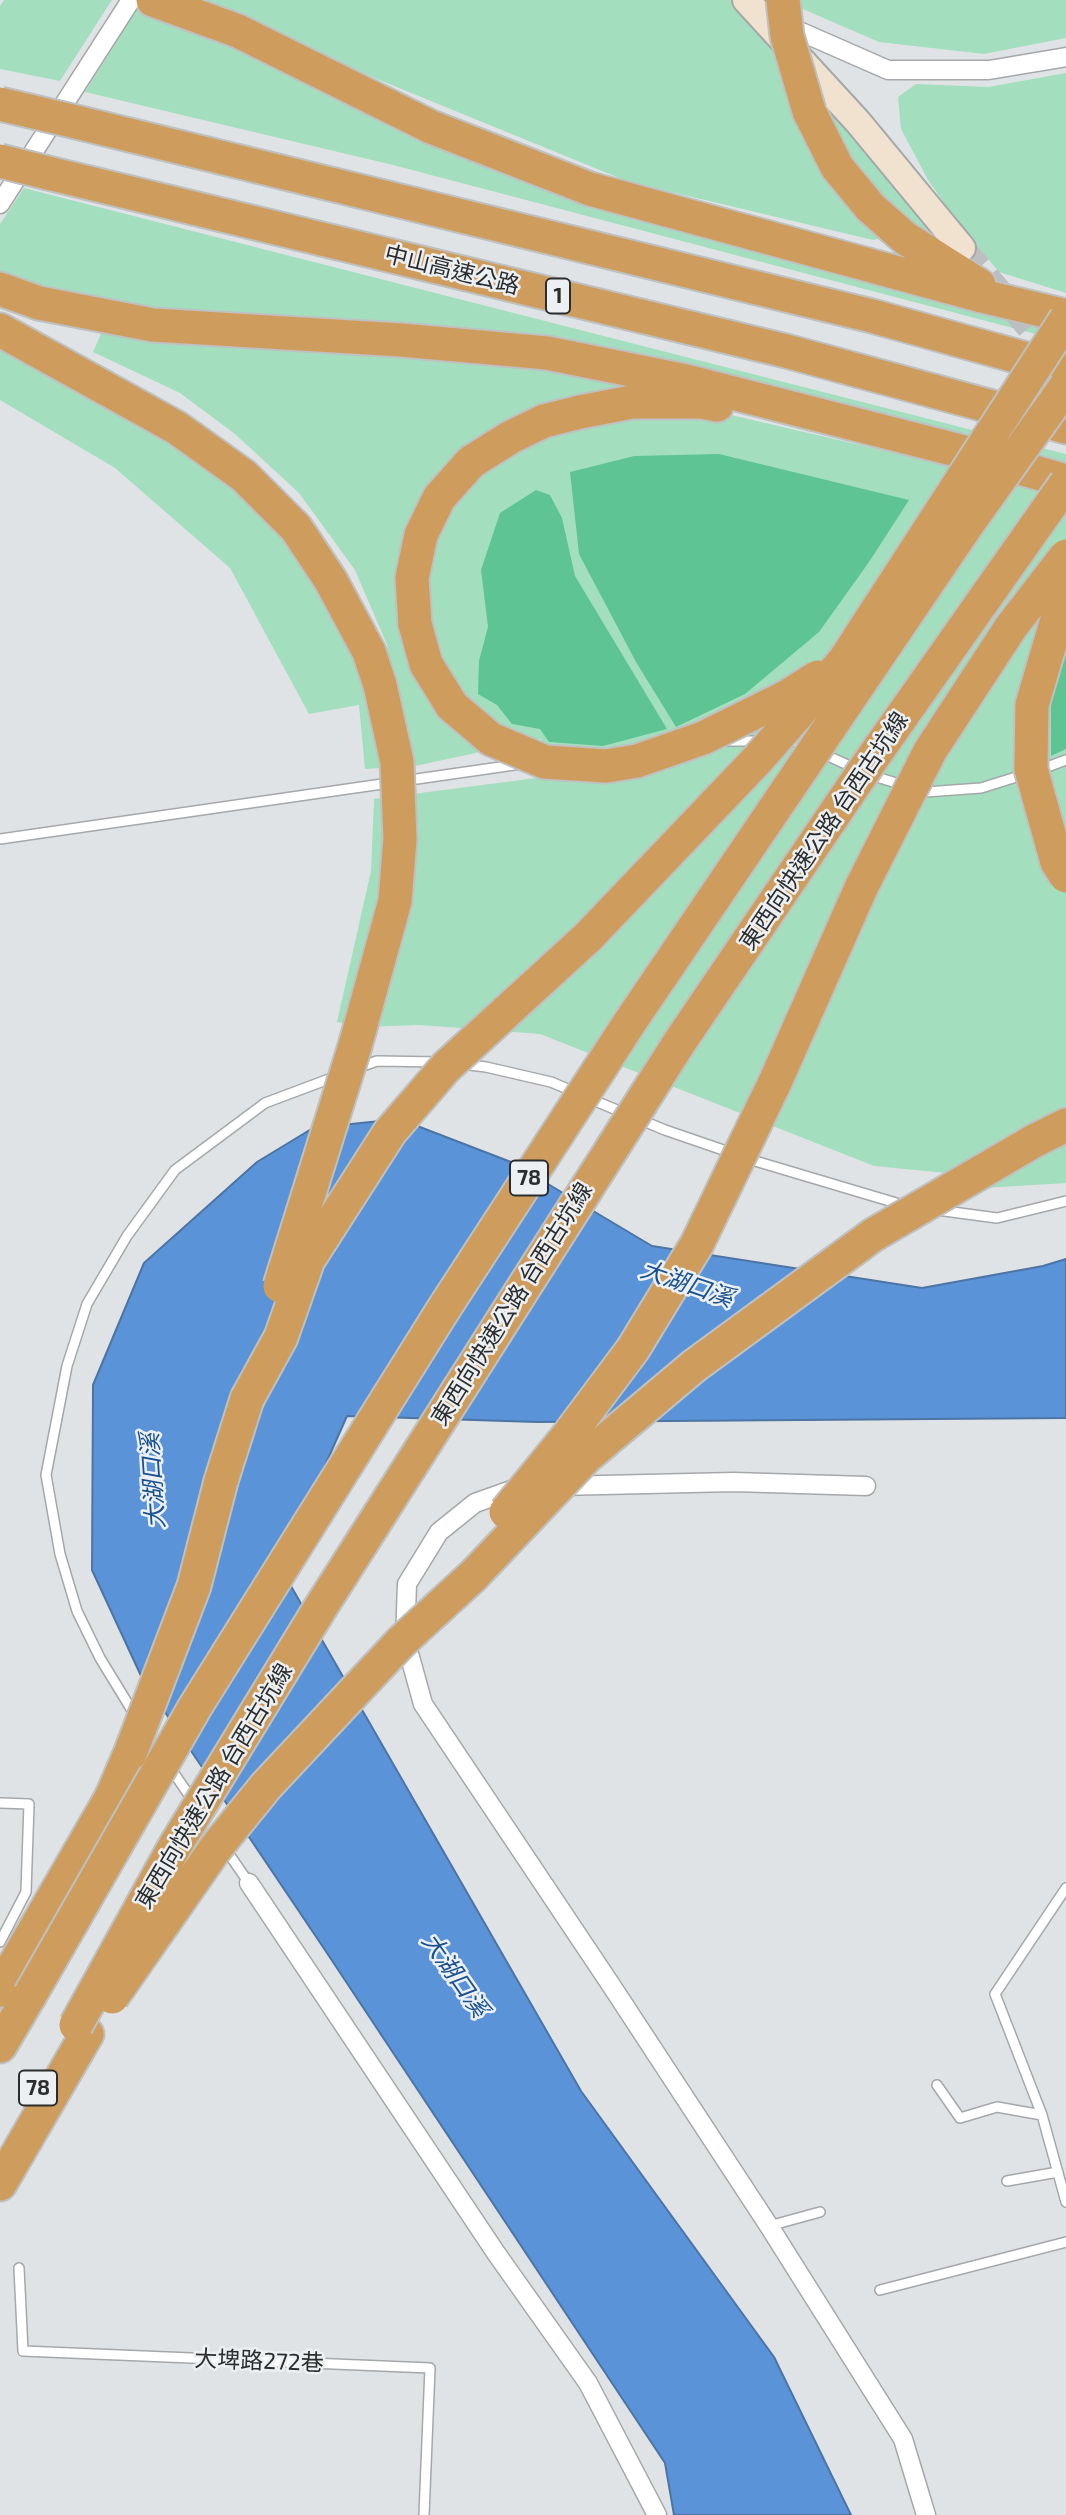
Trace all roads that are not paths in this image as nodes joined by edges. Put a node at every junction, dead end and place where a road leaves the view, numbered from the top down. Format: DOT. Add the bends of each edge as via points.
graph roads {
  1 [pos="131,0"];
  2 [pos="153,0"];
  3 [pos="761,4"];
  4 [pos="1066,57"];
  5 [pos="0,104"];
  6 [pos="0,161"];
  7 [pos="0,204"];
  8 [pos="962,248"];
  9 [pos="0,289"];
  10 [pos="1062,316"];
  11 [pos="0,330"];
  12 [pos="1066,370"];
  13 [pos="1066,386"];
  14 [pos="1066,427"];
  15 [pos="960,451"];
  16 [pos="1066,482"];
  17 [pos="1066,556"];
  18 [pos="1066,589"];
  19 [pos="844,661"];
  20 [pos="653,745"];
  21 [pos="585,755"];
  22 [pos="1066,760"];
  23 [pos="0,839"];
  24 [pos="1066,876"];
  25 [pos="1066,1125"];
  26 [pos="1066,1200"];
  27 [pos="247,1399"];
  28 [pos="866,1486"];
  29 [pos="401,1642"];
  30 [pos="147,1749"];
  31 [pos="0,1803"];
  32 [pos="204,1818"];
  33 [pos="211,1829"];
  34 [pos="249,1884"];
  35 [pos="1066,1888"];
  36 [pos="0,1942"];
  37 [pos="15,1992"];
  38 [pos="81,2029"];
  39 [pos="0,2046"];
  40 [pos="937,2085"];
  41 [pos="1042,2115"];
  42 [pos="0,2152"];
  43 [pos="1058,2172"];
  44 [pos="1007,2181"];
  45 [pos="0,2184"];
  46 [pos="1066,2202"];
  47 [pos="820,2212"];
  48 [pos="769,2226"];
  49 [pos="1066,2242"];
  50 [pos="19,2268"];
  51 [pos="880,2290"];
  52 [pos="424,2515"];
  53 [pos="657,2515"];
  54 [pos="926,2515"];
  1 -- 7 [label="street"];
  2 -- 10 [label="highway" via="238,32 431,127 590,189"];
  3 -- 4 [label="street" via="888,70 989,70"];
  3 -- 8 [label="street"];
  3 -- 10 [label="highway, bridge" via="787,36 809,111 837,167 870,207 905,238 976,284"];
  5 -- 12 [label="highway, bridge" via="872,316"];
  6 -- 14 [label="highway, 中山高速公路 / 1, bridge" via="786,351"];
  9 -- 15 [label="highway" via="39,303 153,326 547,353 687,381"];
  10 -- 19 [label="highway, bridge"];
  11 -- 27 [label="highway, bridge" via="177,428 244,476 296,528 331,581 369,652 380,685 397,762 400,839 395,901"];
  13 -- 37 [label="highway, 78, bridge" via="638,1010"];
  15 -- 16 [label="highway"];
  15 -- 19 [label="highway, bridge" via="904,447 798,419 702,402 632,402 544,421 471,462 439,498 421,535 412,578 415,624 426,664 452,706 491,739 545,762 607,766 684,746 788,696"];
  16 -- 38 [label="highway, 東西向快速公路 台西古坑線 / 78, bridge" via="671,1055 175,1846"];
  17 -- 29 [label="highway, bridge" via="1011,626 930,751 861,888 776,1080 696,1244 633,1349"];
  18 -- 24 [label="highway, bridge" via="1032,705 1031,769 1057,862"];
  19 -- 27 [label="highway, bridge" via="758,759 588,937 446,1067 390,1132 308,1260 281,1337"];
  20 -- 22 [label="lane" via="794,741 880,779 926,792 981,788"];
  21 -- 23 [label="lane"];
  25 -- 29 [label="highway, bridge" via="873,1235 694,1366 586,1457 474,1574"];
  26 -- 30 [label="lane" via="997,1218 895,1204 665,1130 551,1082 486,1067 377,1060 265,1103 175,1170 86,1304 67,1366 46,1475 60,1554 77,1611"];
  27 -- 30 [label="highway, bridge"];
  28 -- 48 [label="street" via="734,1482 517,1487 475,1503 439,1532 407,1584 405,1639 423,1704"];
  29 -- 38 [label="highway, bridge" via="266,1786"];
  30 -- 32 [label="lane"];
  30 -- 37 [label="highway" via="111,1798"];
  31 -- 36 [label="lane" via="29,1804 26,1892"];
  33 -- 34 [label="lane"];
  34 -- 53 [label="street" via="588,2382"];
  35 -- 41 [label="lane" via="995,1994"];
  37 -- 39 [label="highway, 78"];
  38 -- 42 [label="highway, 東西向快速公路 台西古坑線 / 78"];
  38 -- 45 [label="highway"];
  40 -- 41 [label="lane" via="960,2118 997,2107"];
  41 -- 43 [label="lane"];
  43 -- 44 [label="lane"];
  43 -- 46 [label="lane"];
  47 -- 48 [label="lane"];
  48 -- 54 [label="street" via="903,2438"];
  49 -- 51 [label="lane"];
  50 -- 52 [label="lane, 大埤路272巷" via="23,2351 430,2368"];
}
